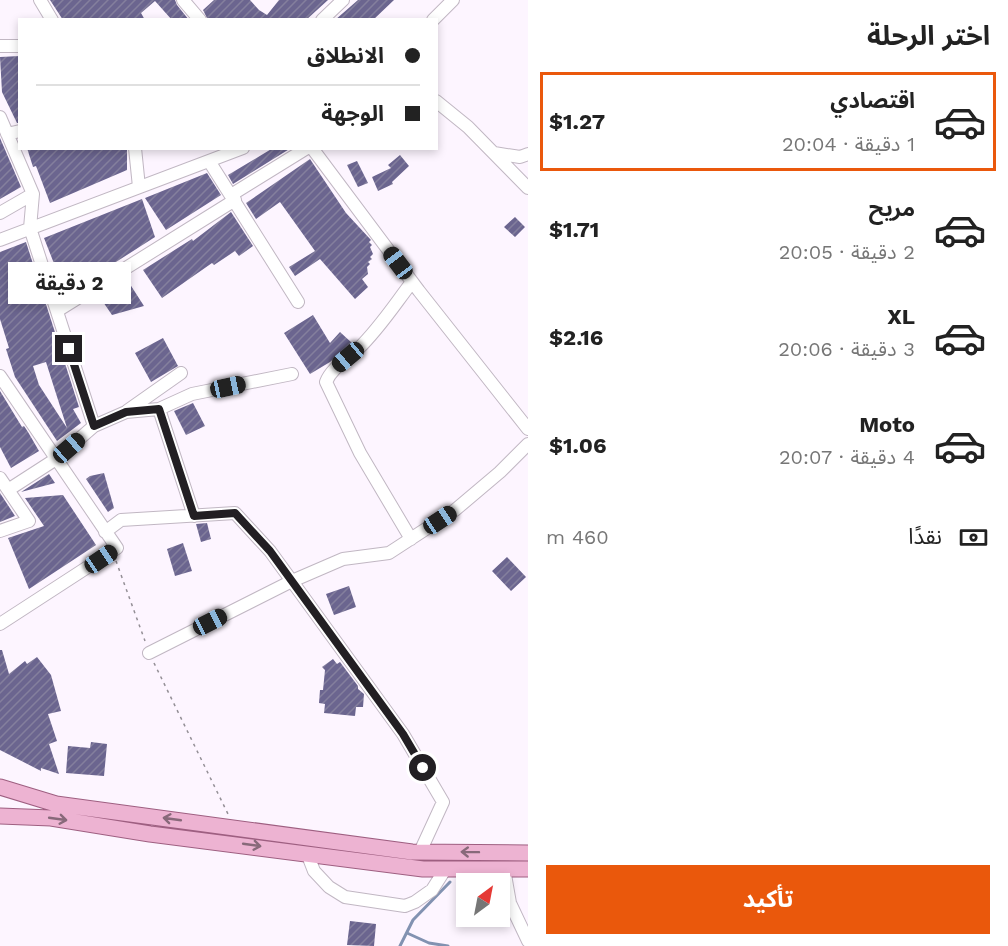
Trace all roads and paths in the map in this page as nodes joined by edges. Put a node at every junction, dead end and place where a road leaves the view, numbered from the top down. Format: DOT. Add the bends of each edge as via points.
graph roads {
  1 [pos="40,0"];
  2 [pos="343,0"];
  3 [pos="453,0"];
  4 [pos="188,2"];
  5 [pos="51,18"];
  6 [pos="199,18"];
  7 [pos="324,18"];
  8 [pos="435,18"];
  9 [pos="18,45"];
  10 [pos="0,46"];
  11 [pos="438,103"];
  12 [pos="0,117"];
  13 [pos="18,131"];
  14 [pos="7,134"];
  15 [pos="135,150"];
  16 [pos="238,150"];
  17 [pos="304,150"];
  18 [pos="313,150"];
  19 [pos="494,153"];
  20 [pos="528,154"];
  21 [pos="209,161"];
  22 [pos="139,187"];
  23 [pos="528,188"];
  24 [pos="33,194"];
  25 [pos="233,197"];
  26 [pos="0,213"];
  27 [pos="30,228"];
  28 [pos="0,240"];
  29 [pos="412,282"];
  30 [pos="298,302"];
  31 [pos="57,311"];
  32 [pos="181,373"];
  33 [pos="292,374"];
  34 [pos="0,376"];
  35 [pos="159,409"];
  36 [pos="126,412"];
  37 [pos="94,426"];
  38 [pos="528,429"];
  39 [pos="528,444"];
  40 [pos="56,459"];
  41 [pos="0,478"];
  42 [pos="8,490"];
  43 [pos="194,516"];
  44 [pos="0,531"];
  45 [pos="105,531"];
  46 [pos="411,539"];
  47 [pos="117,548"];
  48 [pos="292,581"];
  49 [pos="0,624"];
  50 [pos="149,653"];
  51 [pos="0,787"];
  52 [pos="0,816"];
  53 [pos="235,828"];
  54 [pos="420,852"];
  55 [pos="307,853"];
  56 [pos="528,853"];
  57 [pos="446,868"];
  58 [pos="504,869"];
  59 [pos="528,870"];
  60 [pos="528,941"];
  1 -- 5 [label="street"];
  2 -- 7 [label="street"];
  3 -- 8 [label="street"];
  4 -- 6 [label="street"];
  9 -- 10 [label="street"];
  11 -- 19 [label="street"];
  12 -- 14 [label="street"];
  13 -- 14 [label="street"];
  14 -- 24 [label="street"];
  15 -- 22 [label="street"];
  16 -- 21 [label="street"];
  17 -- 25 [label="street"];
  18 -- 29 [label="street"];
  19 -- 20 [label="street" via="520,157"];
  19 -- 23 [label="street"];
  21 -- 22 [label="street"];
  21 -- 25 [label="street"];
  22 -- 27 [label="street"];
  24 -- 26 [label="street"];
  24 -- 27 [label="street"];
  25 -- 30 [label="street"];
  25 -- 31 [label="street"];
  27 -- 28 [label="street"];
  27 -- 31 [label="street"];
  29 -- 38 [label="street"];
  29 -- 46 [label="street" via="358,350 326,382 360,453"];
  31 -- 37 [label="street"];
  32 -- 36 [label="street"];
  33 -- 35 [label="street" via="192,394"];
  34 -- 40 [label="street"];
  35 -- 36 [label="street"];
  35 -- 43 [label="street"];
  36 -- 37 [label="street"];
  37 -- 40 [label="street"];
  39 -- 46 [label="street" via="455,510"];
  40 -- 42 [label="street"];
  40 -- 45 [label="street"];
  41 -- 42 [label="street"];
  42 -- 44 [label="street" via="29,521"];
  43 -- 45 [label="street" via="121,520"];
  43 -- 48 [label="street" via="235,513"];
  45 -- 47 [label="street"];
  46 -- 48 [label="street" via="390,553 343,559"];
  47 -- 49 [label="street"];
  47 -- 50 [label="path" via="117,561"];
  48 -- 50 [label="street"];
  48 -- 54 [label="street" via="403,734 443,802"];
  50 -- 53 [label="path"];
  53 -- 51 [label="main road, one-way" via="56,804"];
  52 -- 55 [label="main road, one-way" via="51,818"];
  53 -- 54 [label="main road"];
  56 -- 54 [label="main road, one-way"];
  55 -- 57 [label="main road" via="423,869"];
  55 -- 57 [label="street" via="314,871 345,897 405,906 432,890"];
  57 -- 58 [label="main road"];
  58 -- 59 [label="main road"];
  58 -- 60 [label="street" via="510,903"];
}
